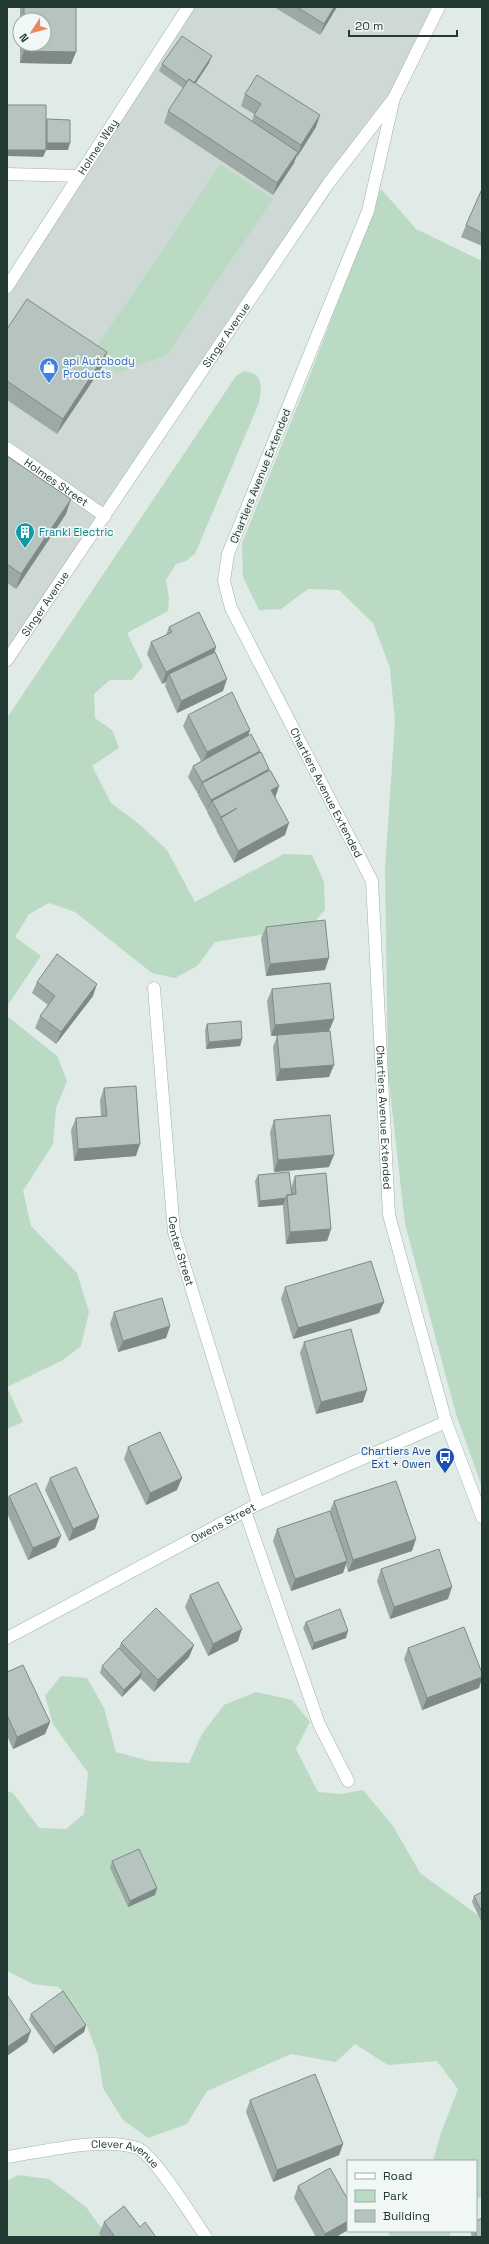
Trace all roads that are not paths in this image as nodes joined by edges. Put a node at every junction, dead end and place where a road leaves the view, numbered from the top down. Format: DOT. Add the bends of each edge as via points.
graph roads {
  1 [pos="188,7"];
  2 [pos="439,7"];
  3 [pos="394,98"];
  4 [pos="7,174"];
  5 [pos="80,176"];
  6 [pos="7,287"];
  7 [pos="7,448"];
  8 [pos="105,516"];
  9 [pos="7,660"];
  10 [pos="154,988"];
  11 [pos="446,1422"];
  12 [pos="258,1504"];
  13 [pos="245,1511"];
  14 [pos="482,1517"];
  15 [pos="7,1638"];
  16 [pos="348,1781"];
  17 [pos="7,2157"];
  18 [pos="206,2237"];
  1 -- 5 [label="street, Holmes Way"];
  2 -- 3 [label="street, Singer Avenue"];
  3 -- 8 [label="street, Singer Avenue" via="328,184"];
  3 -- 11 [label="street, Chartiers Avenue Extended" via="368,212 228,554 224,581 230,608 372,881 389,1215"];
  4 -- 5 [label="street"];
  5 -- 6 [label="street, Holmes Way"];
  7 -- 8 [label="street, Holmes Street"];
  8 -- 9 [label="street, Singer Avenue"];
  10 -- 12 [label="street, Center Street" via="174,1232"];
  11 -- 12 [label="street, Owens Street"];
  11 -- 14 [label="street, Chartiers Avenue Extended"];
  12 -- 13 [label="street, Owens Street"];
  13 -- 15 [label="street, Owens Street"];
  13 -- 16 [label="street" via="319,1724"];
  17 -- 18 [label="street, Clever Avenue" via="101,2143 138,2148 166,2177"];
}
